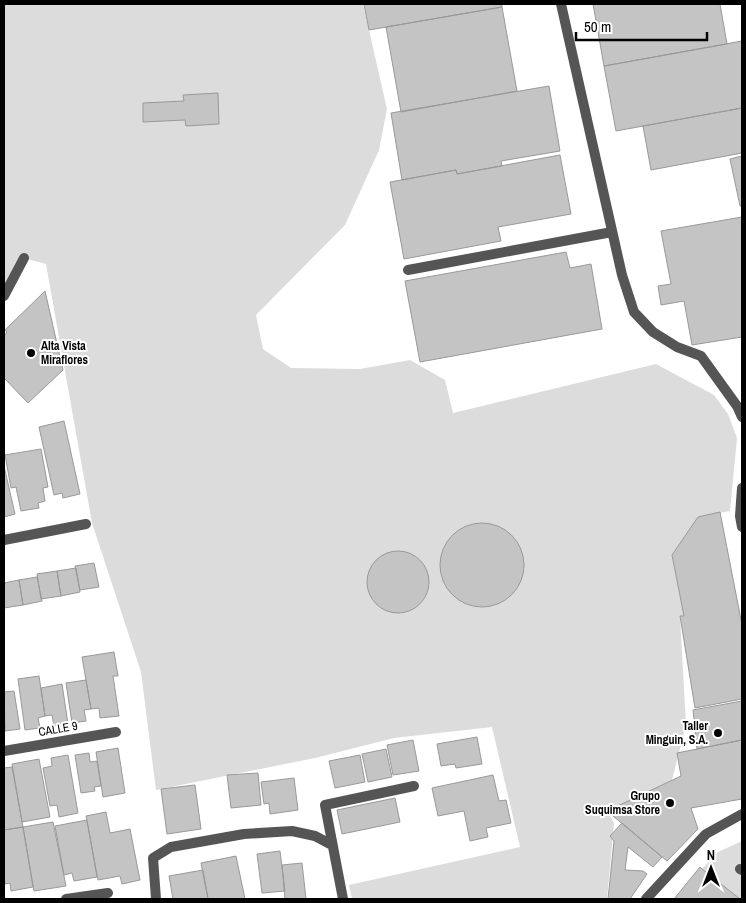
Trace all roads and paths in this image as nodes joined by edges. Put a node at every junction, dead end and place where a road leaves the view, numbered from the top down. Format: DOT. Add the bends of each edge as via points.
graph roads {
  1 [pos="560,4"];
  2 [pos="612,232"];
  3 [pos="24,258"];
  4 [pos="408,270"];
  5 [pos="4,296"];
  6 [pos="742,417"];
  7 [pos="742,488"];
  8 [pos="86,524"];
  9 [pos="742,527"];
  10 [pos="4,540"];
  11 [pos="116,732"];
  12 [pos="4,751"];
  13 [pos="414,786"];
  14 [pos="742,814"];
  15 [pos="332,845"];
  16 [pos="108,893"];
  17 [pos="66,899"];
  18 [pos="156,899"];
  19 [pos="343,899"];
  20 [pos="646,899"];
  1 -- 2 [label="street"];
  2 -- 4 [label="street"];
  2 -- 6 [label="street" via="634,312 654,332 677,347 701,356"];
  3 -- 5 [label="street"];
  7 -- 9 [label="street"];
  8 -- 10 [label="street"];
  11 -- 12 [label="street, CALLE 9"];
  13 -- 15 [label="street" via="325,805"];
  14 -- 20 [label="street" via="706,834"];
  15 -- 18 [label="street" via="315,836 292,831 244,834 171,848 153,858"];
  15 -- 19 [label="street"];
  16 -- 17 [label="street"];
}
